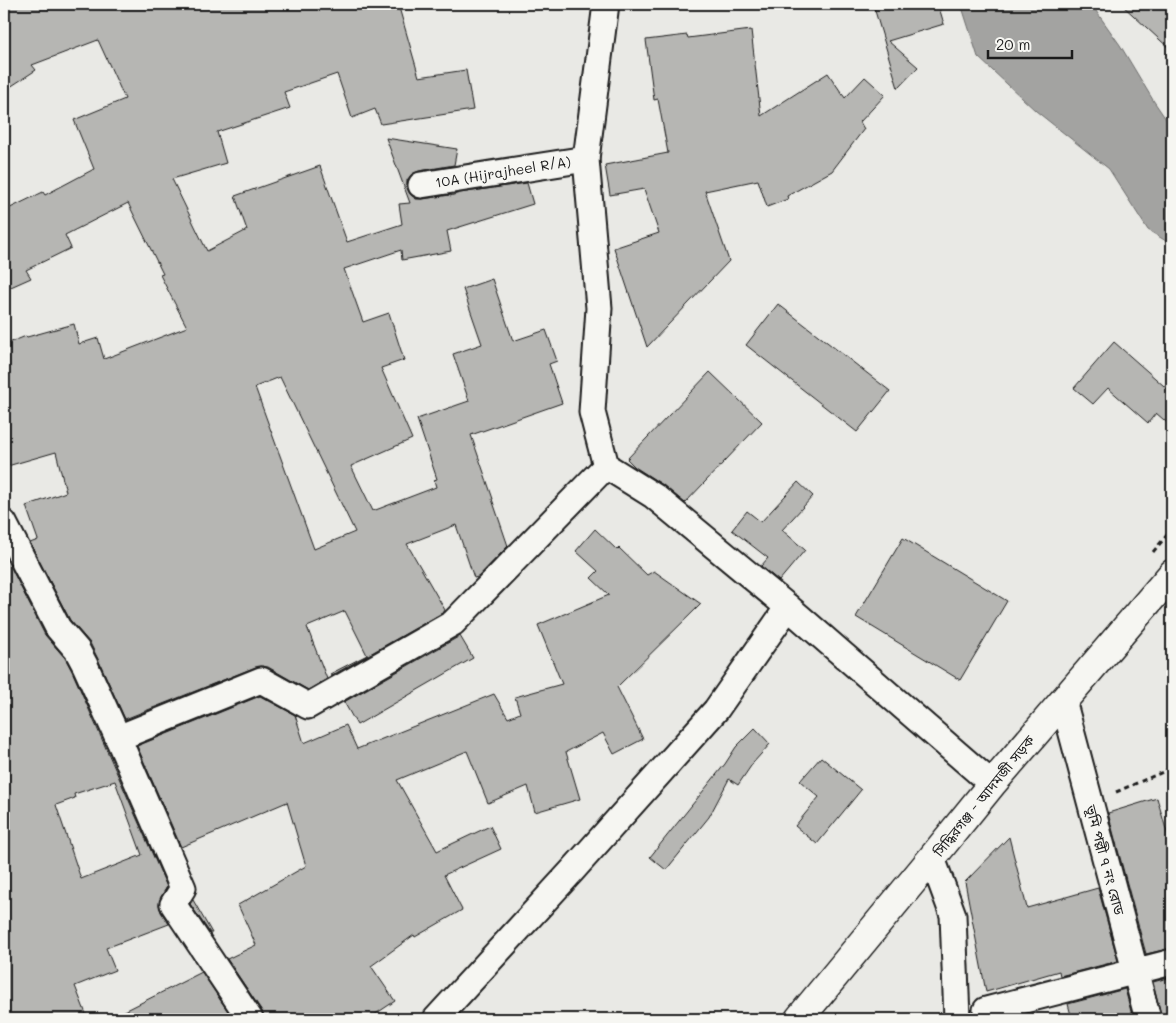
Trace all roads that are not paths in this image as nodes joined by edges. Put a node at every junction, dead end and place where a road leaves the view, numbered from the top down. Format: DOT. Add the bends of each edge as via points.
graph roads {
  1 [pos="606,4"];
  2 [pos="586,159"];
  3 [pos="421,185"];
  4 [pos="606,466"];
  5 [pos="4,523"];
  6 [pos="1172,574"];
  7 [pos="788,607"];
  8 [pos="1063,700"];
  9 [pos="118,738"];
  10 [pos="992,784"];
  11 [pos="932,858"];
  12 [pos="1172,962"];
  13 [pos="1135,971"];
  14 [pos="987,1015"];
  15 [pos="250,1019"];
  16 [pos="436,1019"];
  17 [pos="799,1019"];
  18 [pos="957,1019"];
  19 [pos="1148,1019"];
  1 -- 2 [label="street"];
  2 -- 3 [label="street, 10A (Hijrajheel R/A)"];
  2 -- 4 [label="street" via="599,308 592,412"];
  4 -- 7 [label="street" via="654,496"];
  4 -- 9 [label="street" via="453,623 308,706 261,680"];
  5 -- 9 [label="street" via="58,628 77,650"];
  6 -- 8 [label="main road, সিদ্ধিরগঞ্জ - আদমজী সড়ক"];
  7 -- 10 [label="street"];
  7 -- 16 [label="street" via="716,710"];
  8 -- 10 [label="main road, সিদ্ধিরগঞ্জ - আদমজী সড়ক"];
  8 -- 13 [label="street, ভূমি পল্লী ৭ নং রোড"];
  9 -- 15 [label="street" via="183,888 173,904"];
  10 -- 11 [label="main road, সিদ্ধিরগঞ্জ - আদমজী সড়ক"];
  11 -- 17 [label="main road, সিদ্ধিরগঞ্জ - আদমজী সড়ক"];
  11 -- 18 [label="street" via="953,915"];
  12 -- 13 [label="street"];
  13 -- 14 [label="street"];
  13 -- 19 [label="street, ভূমি পল্লী ৭ নং রোড"];
}
